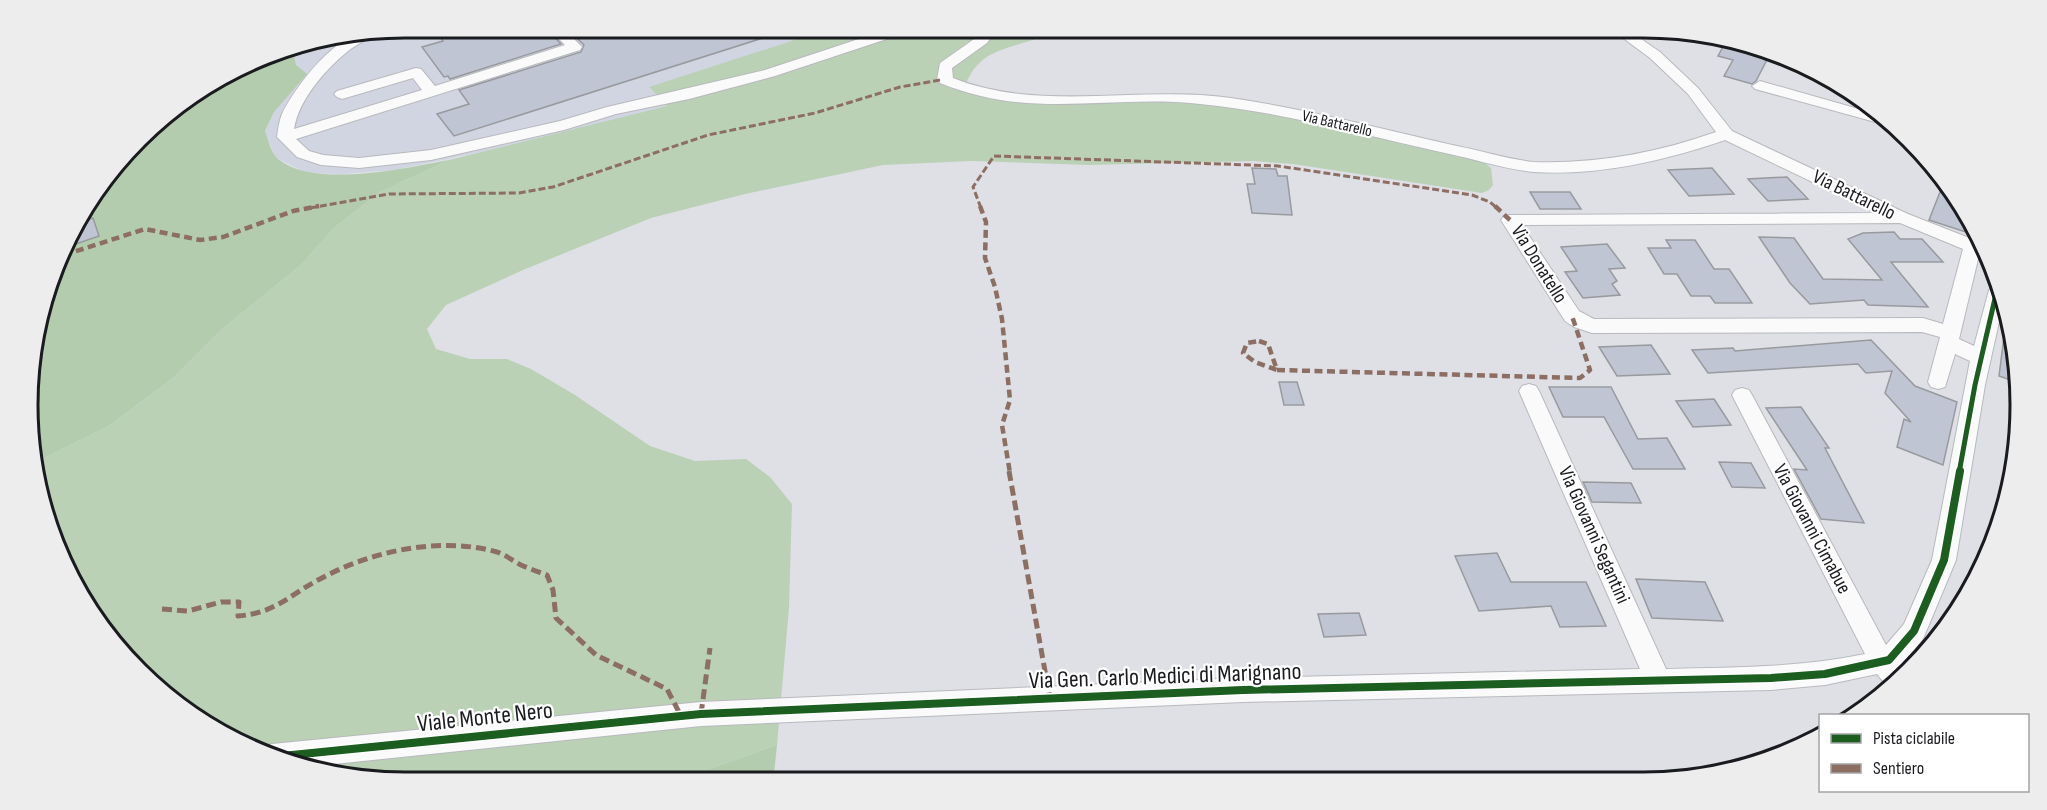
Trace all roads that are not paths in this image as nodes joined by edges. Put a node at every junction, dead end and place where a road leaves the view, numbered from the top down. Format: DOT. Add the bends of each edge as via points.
graph roads {
  1 [pos="565,38"];
  2 [pos="875,38"];
  3 [pos="984,38"];
  4 [pos="1631,38"];
  5 [pos="355,41"];
  6 [pos="1760,86"];
  7 [pos="432,92"];
  8 [pos="342,94"];
  9 [pos="1871,117"];
  10 [pos="1726,134"];
  11 [pos="285,137"];
  12 [pos="1902,218"];
  13 [pos="1975,248"];
  14 [pos="1977,253"];
  15 [pos="1994,301"];
  16 [pos="1949,338"];
  17 [pos="1981,358"];
  18 [pos="1938,382"];
  19 [pos="1529,391"];
  20 [pos="1742,395"];
  21 [pos="1890,672"];
  22 [pos="1658,680"];
  23 [pos="701,714"];
  24 [pos="293,755"];
  1 -- 7 [label="street" via="574,47"];
  2 -- 11 [label="street" via="689,94 430,155 359,163 321,160 303,154"];
  3 -- 10 [label="street, Via Battarello" via="945,66 945,80 965,89 1004,97 1193,99 1247,105 1502,163 1580,167 1684,150"];
  4 -- 10 [label="street, Via Battarello" via="1693,91"];
  5 -- 11 [label="street" via="327,63 289,116"];
  6 -- 9 [label="street"];
  7 -- 8 [label="street" via="416,72"];
  7 -- 11 [label="street"];
  10 -- 12 [label="street, Via Battarello"];
  12 -- 13 [label="street, Via Battarello"];
  12 -- 16 [label="street, Via Donatello" via="1510,220 1572,316 1592,326 1923,325"];
  14 -- 16 [label="street"];
  15 -- 17 [label="street"];
  16 -- 17 [label="street, Via Donatello"];
  16 -- 18 [label="street"];
  17 -- 21 [label="street" via="1944,561 1914,631 1888,660"];
  19 -- 22 [label="street, Via Giovanni Segantini"];
  20 -- 21 [label="street, Via Giovanni Cimabue"];
  21 -- 22 [label="street, Via Gen. Carlo Medici di Marignano"];
  22 -- 23 [label="street, Via Gen. Carlo Medici di Marignano" via="1243,690"];
  23 -- 24 [label="street, Viale Monte Nero"];
}
